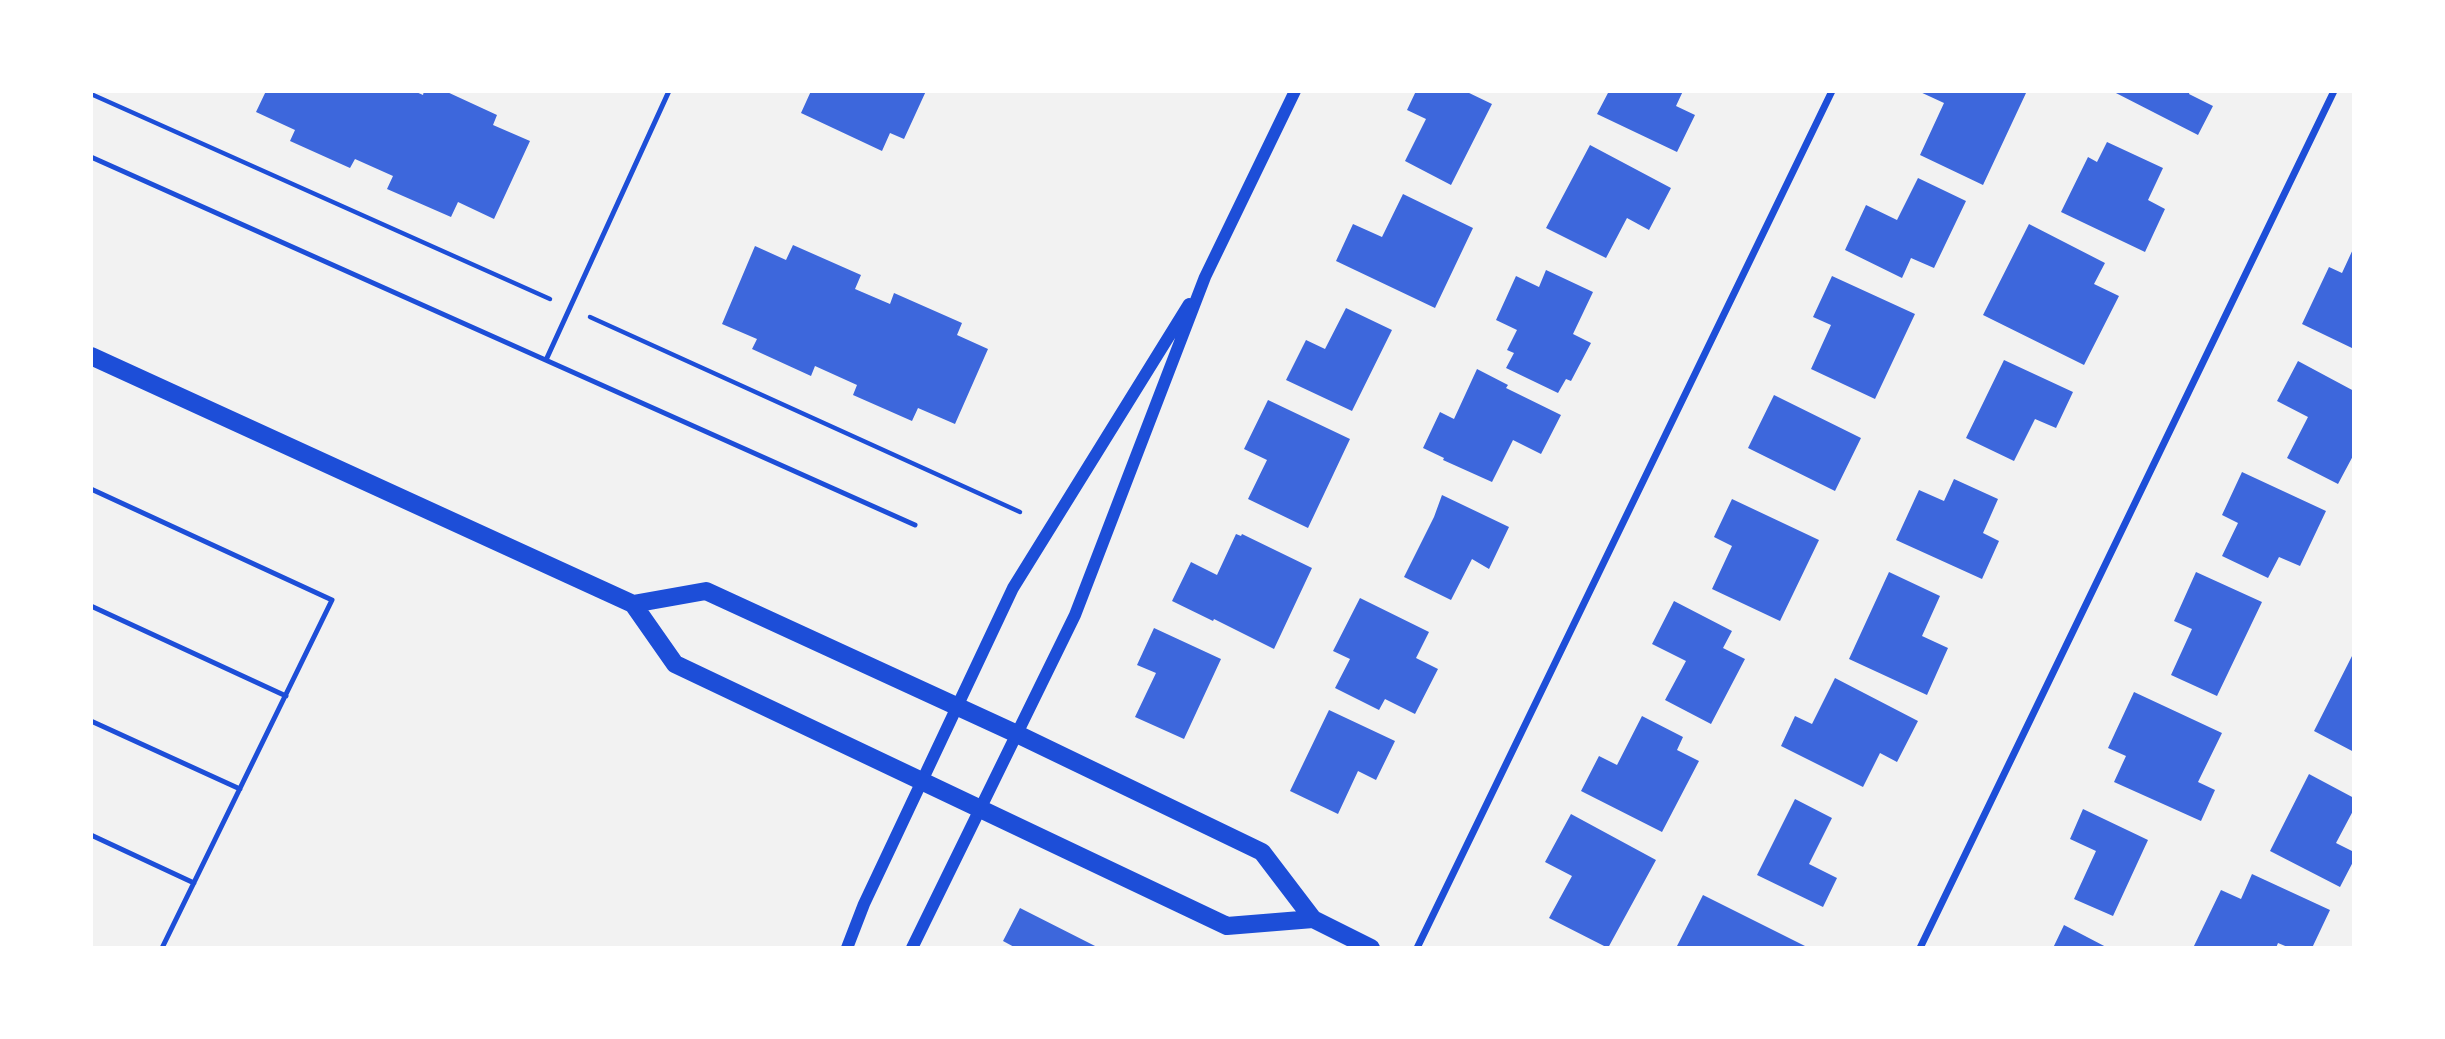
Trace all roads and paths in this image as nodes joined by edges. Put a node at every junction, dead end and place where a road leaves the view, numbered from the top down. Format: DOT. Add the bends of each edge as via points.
graph roads {
  1 [pos="669,91"];
  2 [pos="1295,91"];
  3 [pos="1832,91"];
  4 [pos="2334,91"];
  5 [pos="91,157"];
  6 [pos="1205,277"];
  7 [pos="91,356"];
  8 [pos="546,360"];
  9 [pos="91,489"];
  10 [pos="915,525"];
  11 [pos="633,604"];
  12 [pos="91,606"];
  13 [pos="286,696"];
  14 [pos="957,706"];
  15 [pos="91,721"];
  16 [pos="1017,734"];
  17 [pos="922,781"];
  18 [pos="240,789"];
  19 [pos="981,809"];
  20 [pos="91,835"];
  21 [pos="194,883"];
  22 [pos="1312,919"];
  23 [pos="162,948"];
  24 [pos="847,948"];
  25 [pos="912,948"];
  26 [pos="1371,948"];
  27 [pos="1417,948"];
  28 [pos="1920,948"];
  1 -- 8 [label="lane"];
  2 -- 6 [label="street"];
  3 -- 27 [label="street"];
  4 -- 28 [label="street"];
  5 -- 8 [label="lane"];
  6 -- 14 [label="street" via="1013,588"];
  6 -- 16 [label="street" via="1075,615"];
  7 -- 11 [label="main road"];
  8 -- 10 [label="lane"];
  9 -- 13 [label="lane" via="332,600"];
  11 -- 14 [label="main road" via="706,591"];
  11 -- 17 [label="main road" via="675,664"];
  12 -- 13 [label="lane"];
  13 -- 18 [label="lane"];
  14 -- 16 [label="main road"];
  14 -- 17 [label="street"];
  15 -- 18 [label="lane"];
  16 -- 19 [label="street"];
  16 -- 22 [label="main road" via="1262,852"];
  17 -- 19 [label="main road"];
  17 -- 24 [label="street"];
  18 -- 21 [label="lane"];
  19 -- 22 [label="main road" via="1227,926"];
  19 -- 25 [label="street"];
  20 -- 21 [label="lane"];
  21 -- 23 [label="lane"];
  22 -- 26 [label="main road"];
}
